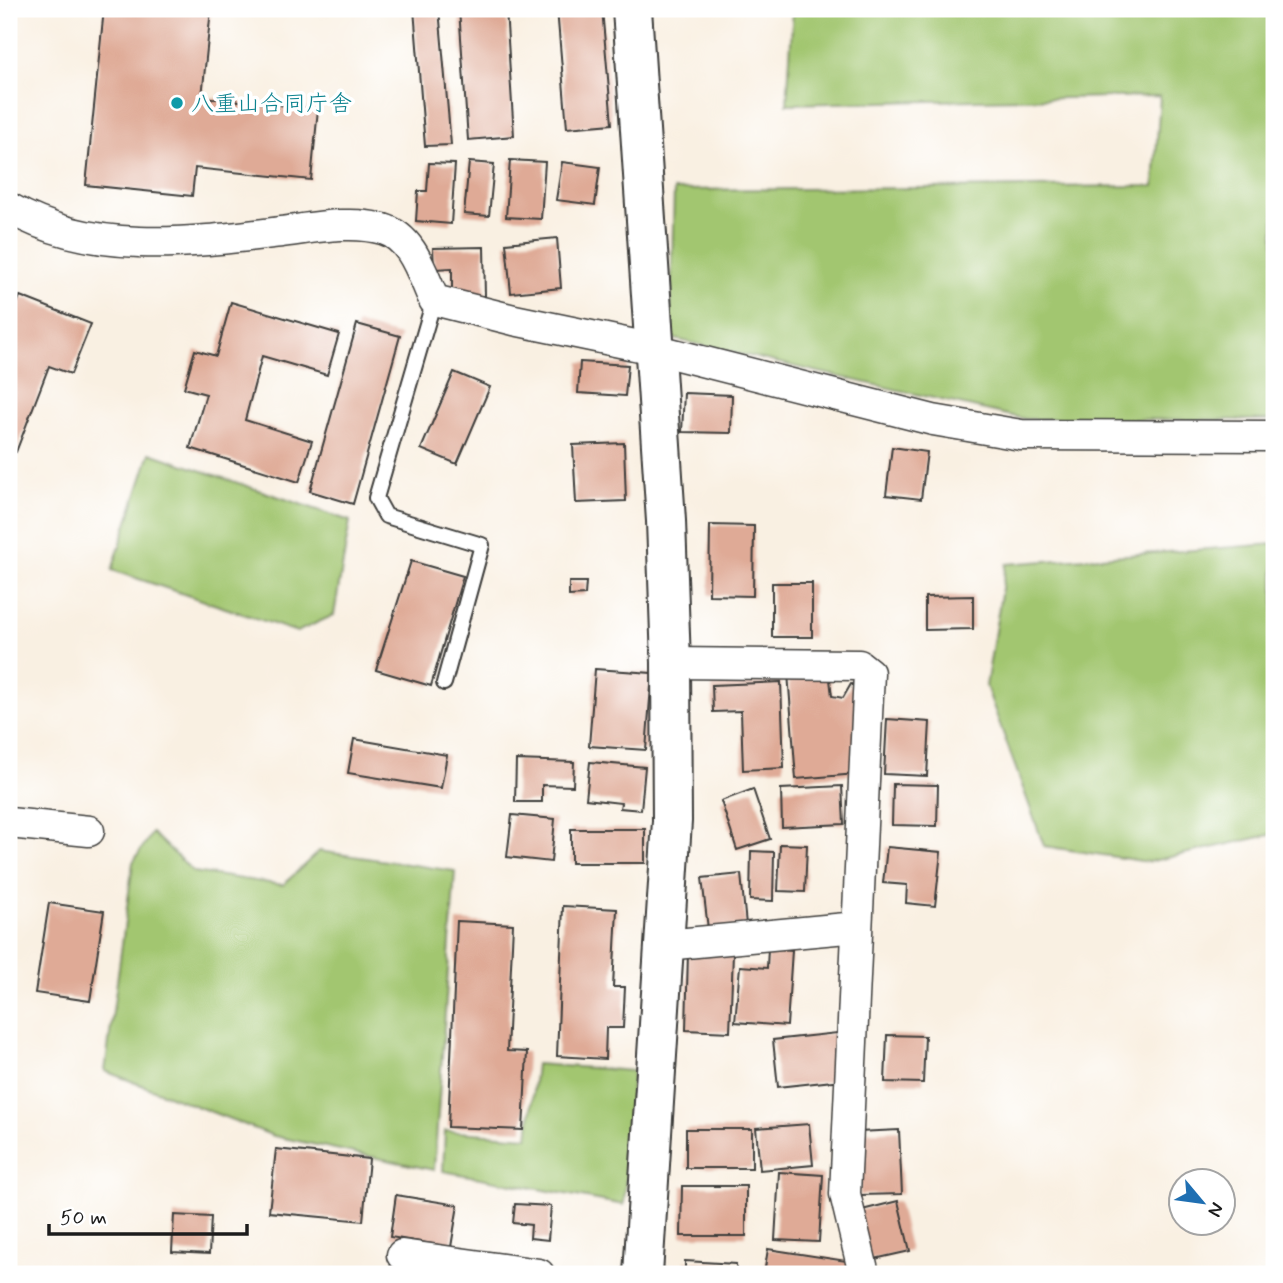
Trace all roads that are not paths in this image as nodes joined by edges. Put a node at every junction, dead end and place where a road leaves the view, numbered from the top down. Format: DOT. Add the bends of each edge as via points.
graph roads {
  1 [pos="632,9"];
  2 [pos="9,208"];
  3 [pos="434,300"];
  4 [pos="654,349"];
  5 [pos="1274,436"];
  6 [pos="671,663"];
  7 [pos="444,683"];
  8 [pos="9,823"];
  9 [pos="89,831"];
  10 [pos="857,927"];
  11 [pos="665,945"];
  12 [pos="402,1255"];
  13 [pos="539,1274"];
  14 [pos="643,1274"];
  15 [pos="864,1274"];
  1 -- 4 [label="street"];
  2 -- 3 [label="street" via="66,232 124,243 208,241 342,225 384,229 408,245"];
  3 -- 4 [label="street"];
  3 -- 7 [label="lane" via="376,498 386,516 482,545"];
  4 -- 5 [label="street" via="933,420 1021,435"];
  4 -- 6 [label="street"];
  6 -- 10 [label="street" via="859,665 869,673"];
  6 -- 11 [label="street" via="672,821"];
  8 -- 9 [label="street"];
  10 -- 11 [label="street"];
  10 -- 15 [label="street" via="845,1194"];
  11 -- 14 [label="street"];
  12 -- 13 [label="street"];
}
